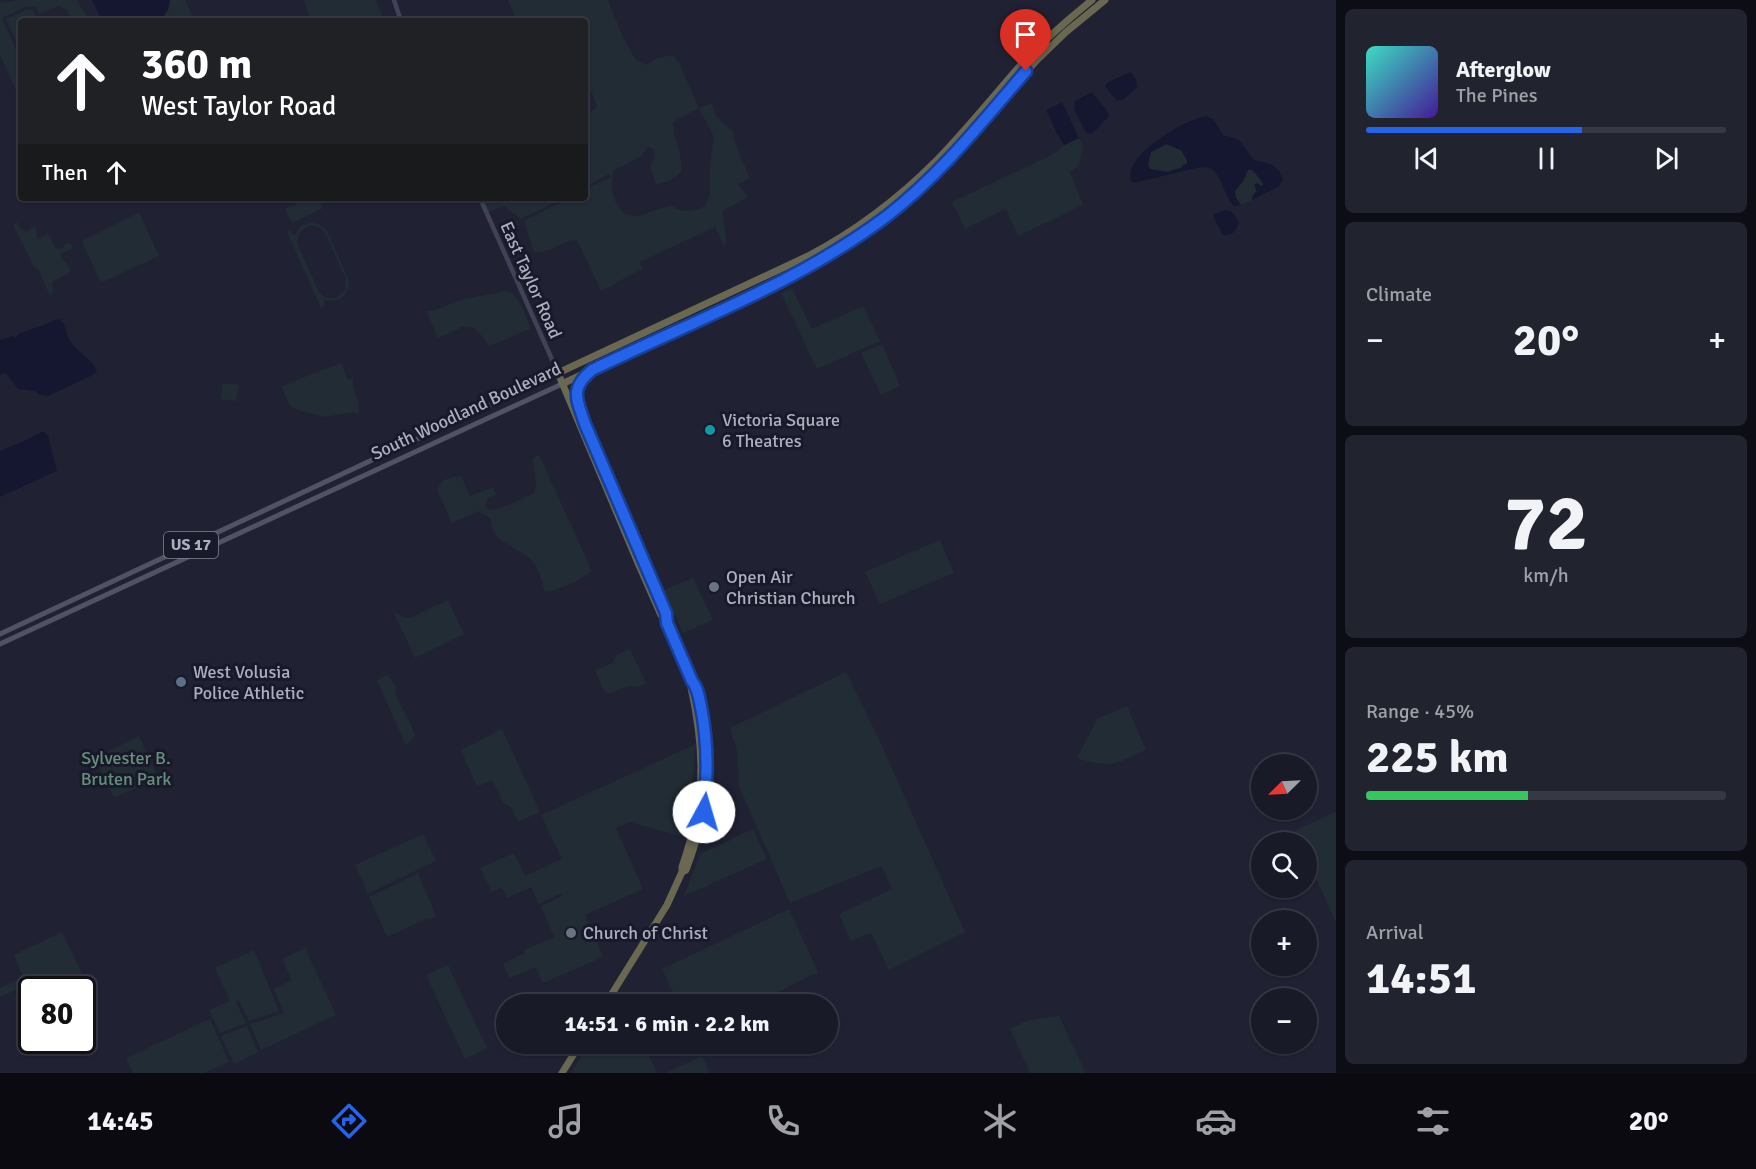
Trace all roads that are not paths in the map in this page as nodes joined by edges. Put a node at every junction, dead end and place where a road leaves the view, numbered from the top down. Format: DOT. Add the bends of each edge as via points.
graph roads {
  1 [pos="394,0"];
  2 [pos="1094,0"];
  3 [pos="1106,0"];
  4 [pos="1071,16"];
  5 [pos="401,18"];
  6 [pos="1081,20"];
  7 [pos="1066,32"];
  8 [pos="907,188"];
  9 [pos="896,198"];
  10 [pos="481,201"];
  11 [pos="901,204"];
  12 [pos="888,215"];
  13 [pos="835,241"];
  14 [pos="829,255"];
  15 [pos="706,304"];
  16 [pos="694,310"];
  17 [pos="698,320"];
  18 [pos="684,327"];
  19 [pos="592,370"];
  20 [pos="558,373"];
  21 [pos="564,383"];
  22 [pos="585,424"];
  23 [pos="603,472"];
  24 [pos="267,509"];
  25 [pos="253,516"];
  26 [pos="263,521"];
  27 [pos="250,528"];
  28 [pos="667,623"];
  29 [pos="0,634"];
  30 [pos="0,644"];
  31 [pos="692,681"];
  32 [pos="701,743"];
  33 [pos="706,789"];
  34 [pos="696,822"];
  35 [pos="689,862"];
  36 [pos="682,872"];
  37 [pos="611,994"];
  38 [pos="574,1054"];
  39 [pos="562,1073"];
  1 -- 5 [label="main road"];
  2 -- 4 [label="highway, South Woodland Boulevard / US 17"];
  2 -- 6 [label="highway"];
  3 -- 6 [label="highway, South Woodland Boulevard / US 17"];
  4 -- 7 [label="highway"];
  4 -- 8 [label="highway, South Woodland Boulevard / US 17"];
  6 -- 7 [label="highway, South Woodland Boulevard / US 17"];
  7 -- 11 [label="highway, South Woodland Boulevard / US 17" via="1026,71 946,163"];
  8 -- 9 [label="highway, South Woodland Boulevard / US 17"];
  8 -- 11 [label="highway"];
  9 -- 12 [label="highway"];
  9 -- 13 [label="highway, South Woodland Boulevard / US 17"];
  10 -- 20 [label="main road, East Taylor Road"];
  11 -- 12 [label="highway, South Woodland Boulevard / US 17"];
  12 -- 14 [label="highway, South Woodland Boulevard / US 17"];
  13 -- 14 [label="highway"];
  13 -- 15 [label="highway, South Woodland Boulevard / US 17"];
  14 -- 17 [label="highway, South Woodland Boulevard / US 17"];
  15 -- 16 [label="highway, South Woodland Boulevard / US 17"];
  15 -- 17 [label="highway"];
  16 -- 18 [label="highway"];
  16 -- 20 [label="highway, South Woodland Boulevard / US 17"];
  17 -- 18 [label="highway, South Woodland Boulevard / US 17"];
  18 -- 19 [label="highway, South Woodland Boulevard / US 17"];
  19 -- 21 [label="highway, South Woodland Boulevard / US 17"];
  19 -- 22 [label="highway" via="577,391"];
  20 -- 21 [label="highway"];
  20 -- 24 [label="main road, South Woodland Boulevard / US 17"];
  21 -- 22 [label="highway"];
  21 -- 23 [label="highway"];
  21 -- 26 [label="main road, South Woodland Boulevard / US 17"];
  22 -- 23 [label="highway"];
  23 -- 28 [label="highway"];
  23 -- 28 [label="highway" via="621,506"];
  24 -- 25 [label="main road, South Woodland Boulevard / US 17"];
  24 -- 26 [label="main road"];
  25 -- 26 [label="main road"];
  25 -- 27 [label="main road"];
  25 -- 29 [label="main road, South Woodland Boulevard / US 17"];
  26 -- 27 [label="main road, South Woodland Boulevard / US 17"];
  27 -- 30 [label="main road, South Woodland Boulevard / US 17"];
  28 -- 31 [label="highway"];
  31 -- 32 [label="highway"];
  31 -- 33 [label="highway" via="705,733"];
  32 -- 33 [label="highway"];
  32 -- 34 [label="highway"];
  33 -- 35 [label="highway" via="699,833"];
  34 -- 35 [label="highway"];
  34 -- 36 [label="highway"];
  35 -- 36 [label="highway"];
  36 -- 37 [label="highway" via="667,904"];
  38 -- 39 [label="highway"];
}
